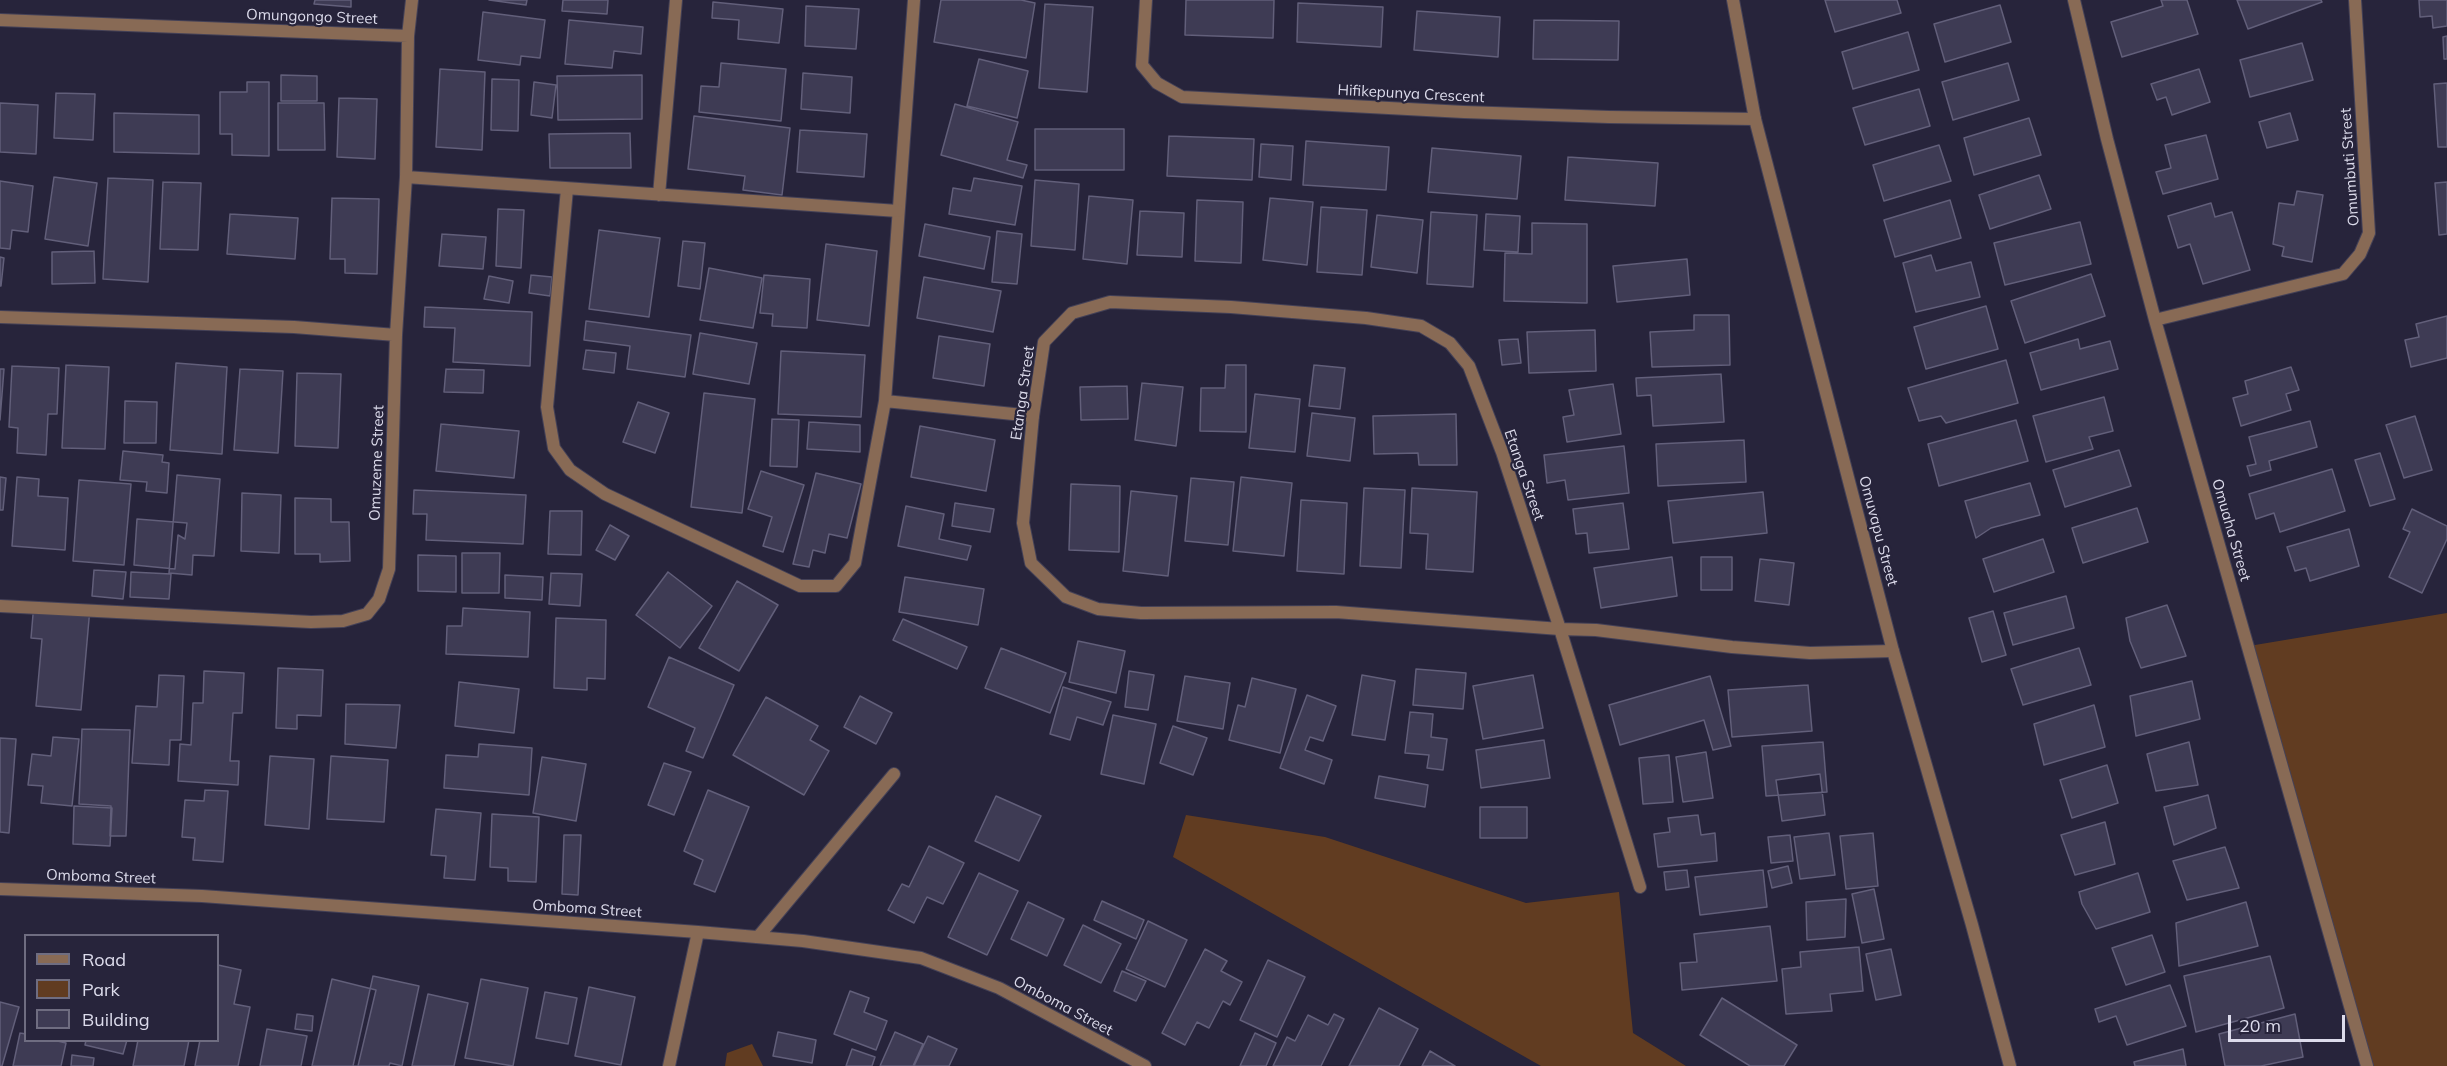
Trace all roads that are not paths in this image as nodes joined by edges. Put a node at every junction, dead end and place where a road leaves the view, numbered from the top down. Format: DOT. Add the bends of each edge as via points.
graph roads {
  1 [pos="412,0"];
  2 [pos="676,0"];
  3 [pos="914,0"];
  4 [pos="1146,0"];
  5 [pos="1733,0"];
  6 [pos="2074,0"];
  7 [pos="2355,0"];
  8 [pos="0,20"];
  9 [pos="408,36"];
  10 [pos="1755,119"];
  11 [pos="406,177"];
  12 [pos="567,189"];
  13 [pos="659,195"];
  14 [pos="898,211"];
  15 [pos="0,317"];
  16 [pos="2155,320"];
  17 [pos="396,335"];
  18 [pos="885,401"];
  19 [pos="1033,416"];
  20 [pos="0,606"];
  21 [pos="1560,629"];
  22 [pos="1893,651"];
  23 [pos="894,774"];
  24 [pos="1640,887"];
  25 [pos="0,889"];
  26 [pos="698,932"];
  27 [pos="758,937"];
  28 [pos="669,1066"];
  29 [pos="1145,1066"];
  30 [pos="2010,1066"];
  31 [pos="2367,1066"];
  1 -- 9 [label="street"];
  2 -- 13 [label="street"];
  3 -- 14 [label="street"];
  4 -- 10 [label="street, Hifikepunya Crescent" via="1142,64 1157,83 1182,97 1475,112"];
  5 -- 10 [label="street, Omuvapu Street"];
  6 -- 16 [label="street, Omuaha Street"];
  7 -- 16 [label="street, Omumbuti Street" via="2370,233 2360,254 2343,274"];
  8 -- 9 [label="street, Omungongo Street"];
  9 -- 11 [label="street"];
  10 -- 22 [label="street, Omuvapu Street"];
  11 -- 12 [label="street"];
  11 -- 17 [label="street"];
  12 -- 13 [label="street"];
  12 -- 18 [label="street" via="547,407 554,448 570,470 605,494 800,586 837,586 855,562"];
  13 -- 14 [label="street"];
  14 -- 18 [label="street"];
  15 -- 17 [label="street" via="294,327"];
  16 -- 31 [label="street, Omuaha Street"];
  17 -- 20 [label="street, Omuzeme Street" via="389,569 379,599 367,614 342,621 311,622"];
  18 -- 19 [label="street"];
  19 -- 21 [label="street, Etanga Street" via="1023,523 1031,563 1066,597 1098,609 1141,613 1336,612"];
  19 -- 21 [label="street, Etanga Street" via="1044,342 1072,313 1110,302 1231,307 1421,326 1450,343 1469,366 1502,452"];
  21 -- 22 [label="street, Etanga Street" via="1810,653"];
  21 -- 24 [label="street"];
  22 -- 30 [label="street, Omuvapu Street"];
  23 -- 27 [label="street"];
  25 -- 26 [label="street, Omboma Street" via="202,896"];
  26 -- 27 [label="street, Omboma Street"];
  26 -- 28 [label="street"];
  27 -- 29 [label="street, Omboma Street" via="921,958 999,988"];
}
